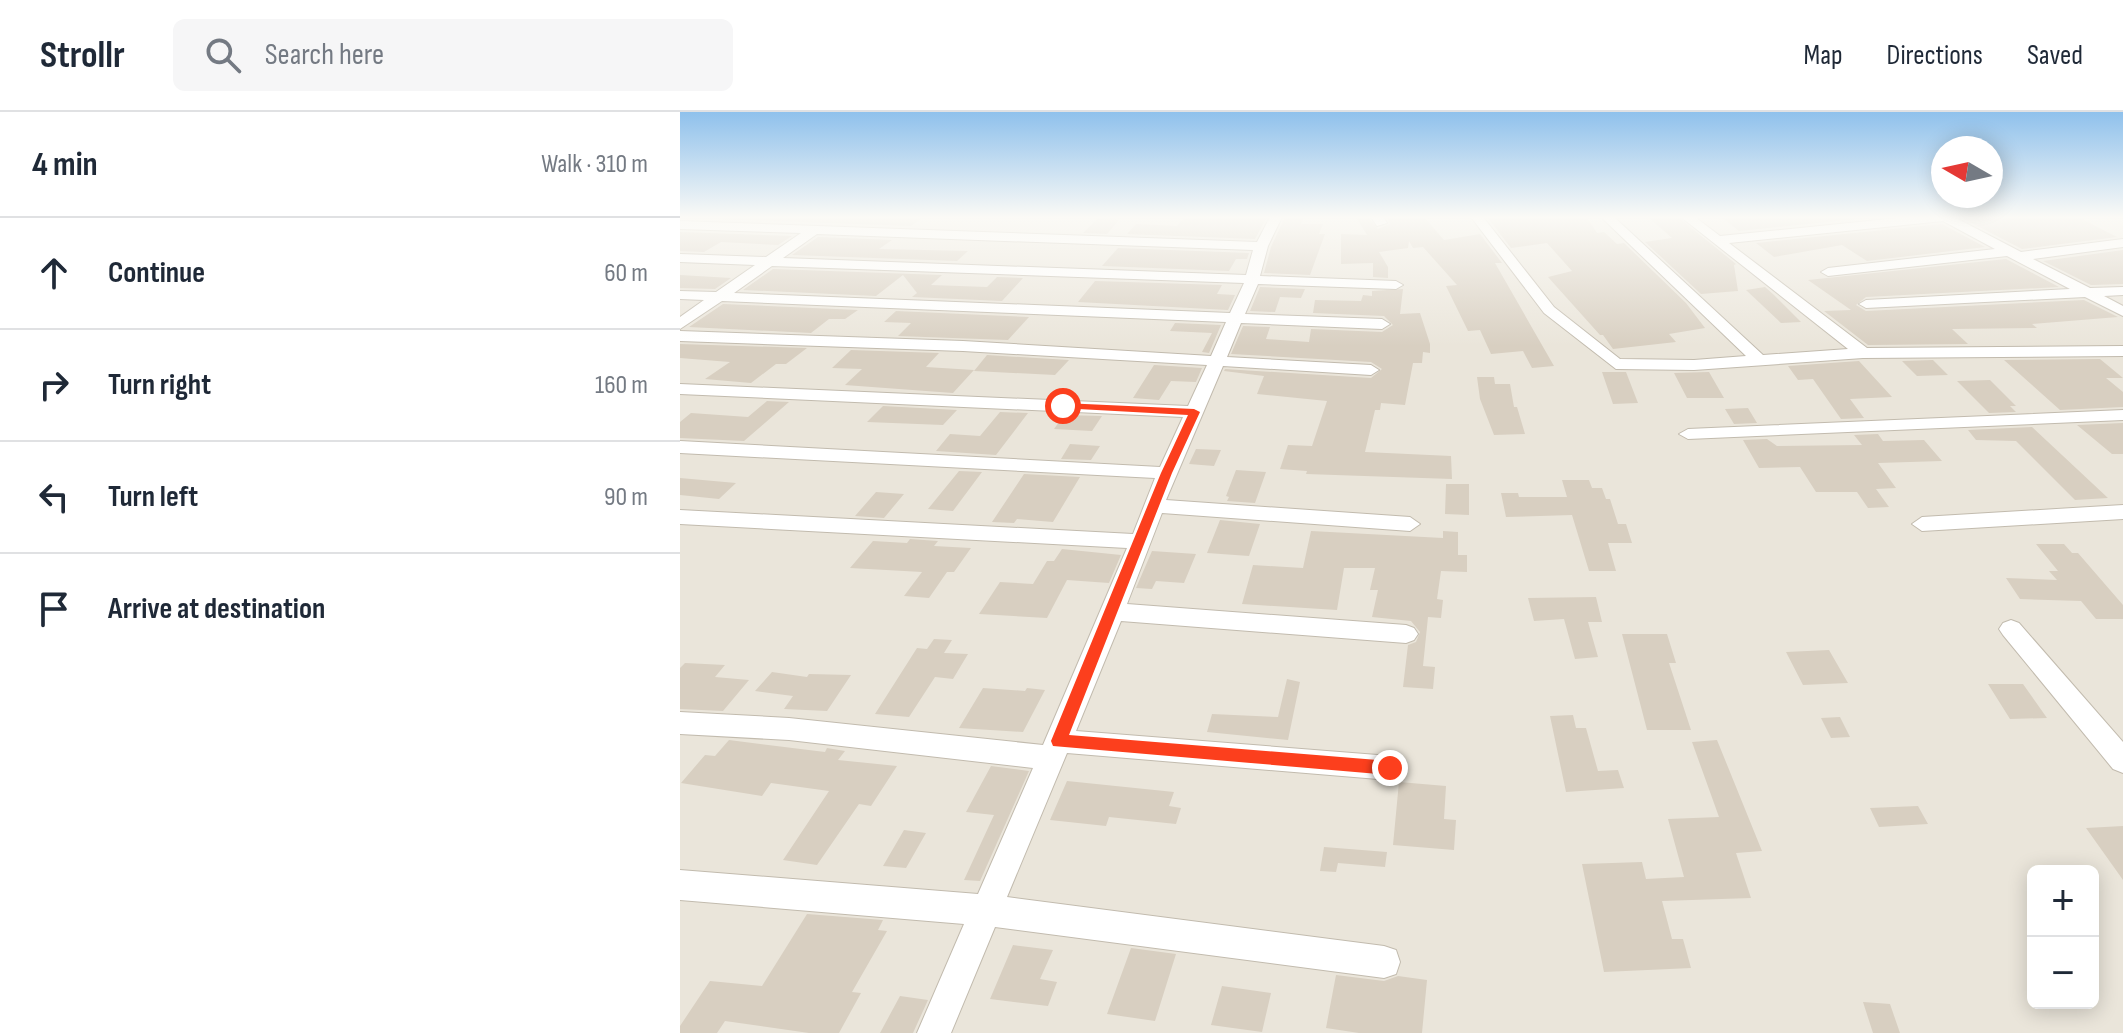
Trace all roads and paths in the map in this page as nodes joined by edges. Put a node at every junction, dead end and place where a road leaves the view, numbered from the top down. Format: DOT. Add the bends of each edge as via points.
graph roads {
  1 [pos="714,260"];
  2 [pos="770,260"];
  3 [pos="1256,260"];
  4 [pos="1510,260"];
  5 [pos="1653,260"];
  6 [pos="1744,260"];
  7 [pos="1948,260"];
  8 [pos="2031,260"];
  9 [pos="766,263"];
  10 [pos="1828,272"];
  11 [pos="1250,279"];
  12 [pos="1396,285"];
  13 [pos="2123,291"];
  14 [pos="680,295"];
  15 [pos="2094,295"];
  16 [pos="718,297"];
  17 [pos="1866,304"];
  18 [pos="2123,312"];
  19 [pos="1236,316"];
  20 [pos="680,324"];
  21 [pos="1382,324"];
  22 [pos="680,336"];
  23 [pos="2123,351"];
  24 [pos="1863,353"];
  25 [pos="1759,360"];
  26 [pos="1217,361"];
  27 [pos="1371,370"];
  28 [pos="680,389"];
  29 [pos="1194,412"];
  30 [pos="2123,415"];
  31 [pos="1688,434"];
  32 [pos="680,447"];
  33 [pos="1167,473"];
  34 [pos="1153,506"];
  35 [pos="2123,512"];
  36 [pos="680,517"];
  37 [pos="1410,524"];
  38 [pos="1922,524"];
  39 [pos="1140,542"];
  40 [pos="1113,612"];
  41 [pos="2011,629"];
  42 [pos="1406,634"];
  43 [pos="680,723"];
  44 [pos="1055,750"];
  45 [pos="2123,761"];
  46 [pos="1390,768"];
  47 [pos="680,885"];
  48 [pos="987,910"];
  49 [pos="1384,962"];
  50 [pos="934,1033"];
  1 -- 9 [label="street"];
  2 -- 9 [label="street"];
  3 -- 11 [label="street"];
  4 -- 25 [label="street" via="1549,310 1616,364"];
  5 -- 25 [label="street"];
  6 -- 24 [label="street"];
  7 -- 10 [label="street"];
  8 -- 15 [label="street"];
  9 -- 11 [label="street"];
  9 -- 16 [label="street"];
  11 -- 12 [label="street"];
  11 -- 19 [label="street"];
  13 -- 15 [label="street"];
  14 -- 16 [label="street"];
  15 -- 17 [label="street"];
  15 -- 18 [label="street"];
  16 -- 19 [label="street"];
  16 -- 20 [label="street"];
  19 -- 21 [label="street"];
  19 -- 26 [label="street"];
  22 -- 26 [label="street"];
  23 -- 24 [label="street"];
  24 -- 25 [label="street"];
  26 -- 27 [label="street"];
  26 -- 29 [label="street"];
  28 -- 29 [label="street"];
  29 -- 33 [label="street"];
  30 -- 31 [label="street"];
  32 -- 33 [label="street"];
  33 -- 34 [label="street"];
  34 -- 37 [label="street"];
  34 -- 39 [label="street"];
  35 -- 38 [label="street"];
  36 -- 39 [label="street"];
  39 -- 40 [label="street"];
  40 -- 42 [label="street"];
  40 -- 44 [label="street"];
  41 -- 45 [label="street"];
  43 -- 44 [label="street"];
  44 -- 46 [label="street"];
  44 -- 48 [label="street"];
  47 -- 48 [label="street"];
  48 -- 49 [label="street"];
  48 -- 50 [label="street"];
}
